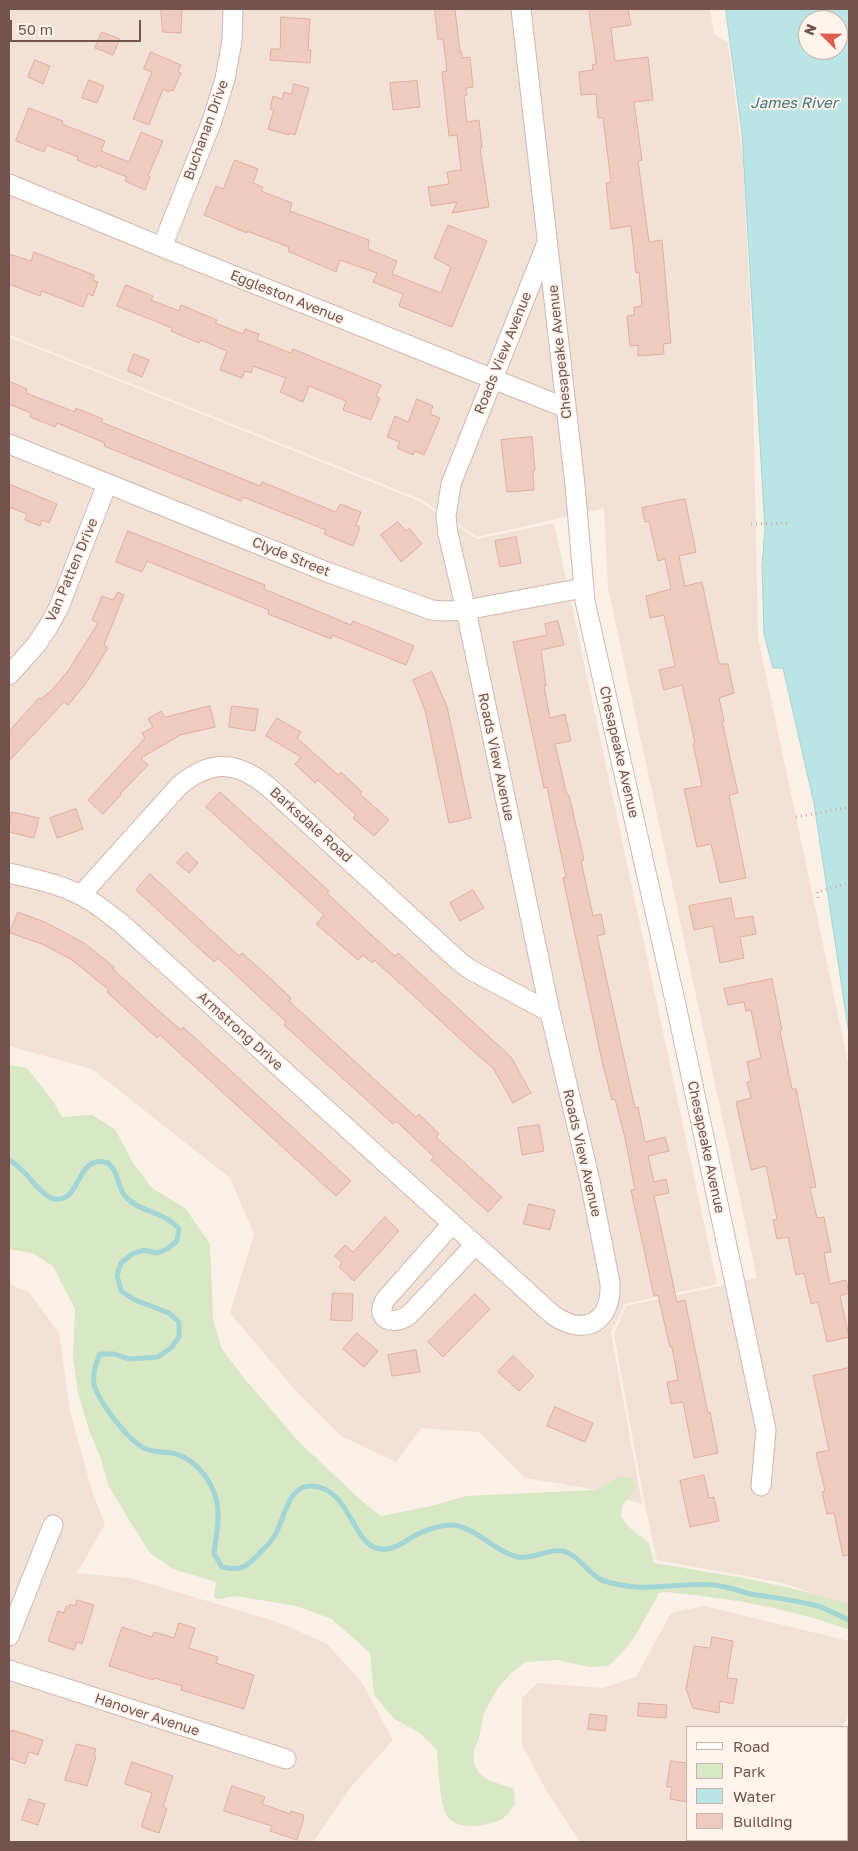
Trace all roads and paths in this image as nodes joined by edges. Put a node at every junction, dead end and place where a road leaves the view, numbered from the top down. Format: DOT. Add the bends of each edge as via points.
graph roads {
  1 [pos="233,9"];
  2 [pos="521,9"];
  3 [pos="9,184"];
  4 [pos="548,243"];
  5 [pos="162,247"];
  6 [pos="493,379"];
  7 [pos="566,408"];
  8 [pos="9,444"];
  9 [pos="107,484"];
  10 [pos="790,523"];
  11 [pos="752,524"];
  12 [pos="583,588"];
  13 [pos="466,610"];
  14 [pos="12,666"];
  15 [pos="849,807"];
  16 [pos="796,816"];
  17 [pos="9,873"];
  18 [pos="849,883"];
  19 [pos="81,895"];
  20 [pos="818,898"];
  21 [pos="550,1012"];
  22 [pos="452,1224"];
  23 [pos="474,1245"];
  24 [pos="610,1283"];
  25 [pos="760,1486"];
  26 [pos="53,1525"];
  27 [pos="9,1636"];
  28 [pos="9,1670"];
  29 [pos="286,1759"];
  1 -- 5 [label="street, Buchanan Drive" via="232,41 225,79 212,121"];
  2 -- 4 [label="street, Chesapeake Avenue"];
  3 -- 5 [label="street, Eggleston Avenue"];
  4 -- 6 [label="street, Roads View Avenue"];
  4 -- 7 [label="street, Chesapeake Avenue"];
  5 -- 6 [label="street, Eggleston Avenue"];
  6 -- 7 [label="street, Eggleston Avenue"];
  6 -- 13 [label="street, Roads View Avenue" via="447,500 448,534"];
  7 -- 12 [label="street, Chesapeake Avenue"];
  8 -- 9 [label="street, Clyde Street"];
  9 -- 13 [label="street, Clyde Street" via="422,607"];
  9 -- 14 [label="street, Van Patten Drive" via="59,607 48,627"];
  10 -- 11 [label="path"];
  12 -- 13 [label="street, Clyde Street"];
  12 -- 25 [label="street, Chesapeake Avenue" via="766,1430"];
  13 -- 21 [label="street, Roads View Avenue"];
  15 -- 16 [label="path"];
  17 -- 19 [label="street, Armstrong Drive"];
  18 -- 20 [label="path" via="817,892"];
  19 -- 21 [label="street, Barksdale Road" via="178,786 205,770 230,766 252,774 273,791 461,963"];
  19 -- 22 [label="street, Armstrong Drive" via="139,939"];
  21 -- 24 [label="street, Roads View Avenue" via="590,1181"];
  22 -- 23 [label="street, Armstrong Drive"];
  22 -- 23 [label="street" via="384,1300 381,1306 384,1316 401,1321"];
  23 -- 24 [label="street, Armstrong Drive" via="553,1315 572,1325 584,1325 602,1317 610,1300"];
  26 -- 27 [label="street"];
  28 -- 29 [label="street, Hanover Avenue"];
}
